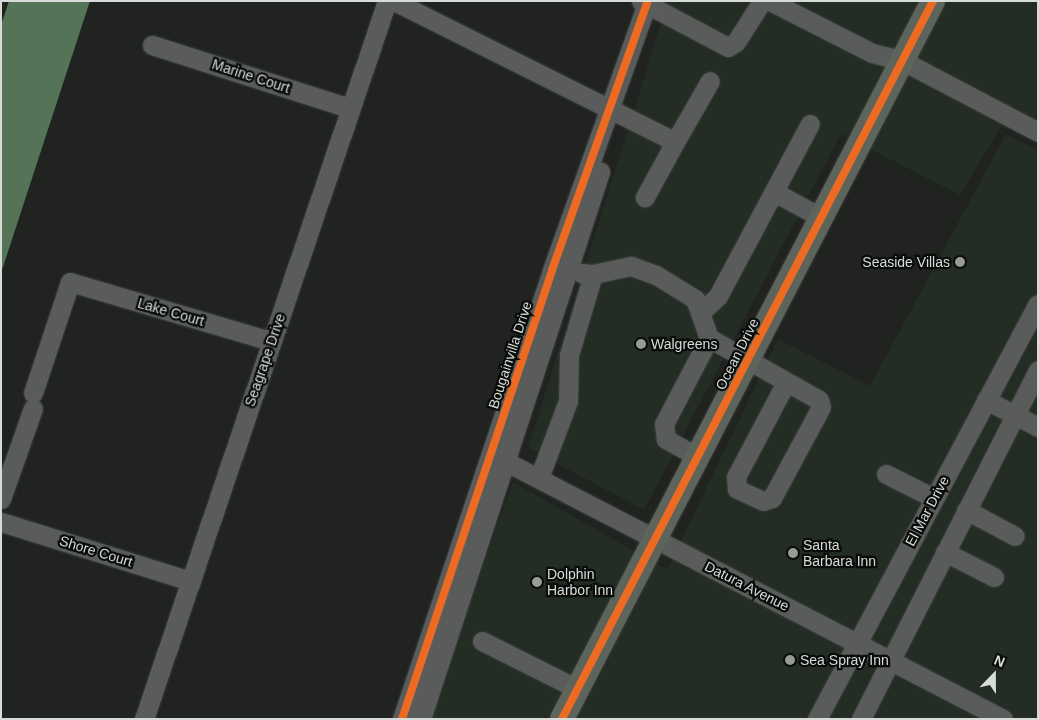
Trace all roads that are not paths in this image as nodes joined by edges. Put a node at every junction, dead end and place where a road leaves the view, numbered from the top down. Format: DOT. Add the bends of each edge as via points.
graph roads {
  1 [pos="387,1"];
  2 [pos="394,1"];
  3 [pos="762,1"];
  4 [pos="770,1"];
  5 [pos="933,1"];
  6 [pos="645,2"];
  7 [pos="152,45"];
  8 [pos="903,61"];
  9 [pos="710,81"];
  10 [pos="350,108"];
  11 [pos="610,116"];
  12 [pos="810,124"];
  13 [pos="1038,132"];
  14 [pos="675,142"];
  15 [pos="774,192"];
  16 [pos="646,197"];
  17 [pos="822,218"];
  18 [pos="559,272"];
  19 [pos="593,274"];
  20 [pos="1038,304"];
  21 [pos="702,311"];
  22 [pos="709,338"];
  23 [pos="272,341"];
  24 [pos="747,362"];
  25 [pos="1038,370"];
  26 [pos="786,382"];
  27 [pos="986,400"];
  28 [pos="1014,415"];
  29 [pos="1038,427"];
  30 [pos="698,457"];
  31 [pos="499,458"];
  32 [pos="886,474"];
  33 [pos="539,478"];
  34 [pos="934,498"];
  35 [pos="1,499"];
  36 [pos="966,510"];
  37 [pos="1,522"];
  38 [pos="1015,536"];
  39 [pos="656,538"];
  40 [pos="945,552"];
  41 [pos="994,578"];
  42 [pos="190,581"];
  43 [pos="482,641"];
  44 [pos="857,643"];
  45 [pos="891,661"];
  46 [pos="578,689"];
  47 [pos="144,719"];
  48 [pos="402,719"];
  49 [pos="421,719"];
  50 [pos="562,719"];
  51 [pos="817,719"];
  52 [pos="861,719"];
  53 [pos="1003,719"];
  1 -- 10 [label="street, Seagrape Drive"];
  2 -- 11 [label="street"];
  3 -- 6 [label="street" via="736,42 728,47"];
  4 -- 8 [label="street" via="872,53"];
  5 -- 8 [label="main road, Ocean Drive"];
  6 -- 11 [label="street, Bougainvilla Drive"];
  7 -- 10 [label="street, Marine Court"];
  8 -- 13 [label="street"];
  8 -- 17 [label="main road, Ocean Drive"];
  9 -- 14 [label="street"];
  10 -- 23 [label="street, Seagrape Drive"];
  11 -- 14 [label="street"];
  11 -- 18 [label="street, Bougainvilla Drive"];
  12 -- 15 [label="street"];
  14 -- 16 [label="street"];
  15 -- 17 [label="street"];
  15 -- 21 [label="street" via="718,296"];
  17 -- 24 [label="main road, Ocean Drive"];
  18 -- 19 [label="street"];
  18 -- 31 [label="street, Bougainvilla Drive"];
  19 -- 21 [label="street" via="642,268 695,298"];
  19 -- 33 [label="street" via="569,354 568,401"];
  20 -- 27 [label="street, El Mar Drive"];
  21 -- 22 [label="street"];
  22 -- 24 [label="street"];
  22 -- 30 [label="street" via="663,431 666,439"];
  23 -- 35 [label="street, Lake Court" via="70,282"];
  23 -- 42 [label="street, Seagrape Drive"];
  24 -- 26 [label="street"];
  24 -- 30 [label="main road, Ocean Drive"];
  25 -- 28 [label="street"];
  26 -- 26 [label="street" via="819,400 821,407 772,498 764,502 737,489 736,477"];
  27 -- 28 [label="street"];
  27 -- 34 [label="street, El Mar Drive"];
  28 -- 29 [label="street"];
  28 -- 36 [label="street"];
  30 -- 39 [label="main road, Ocean Drive"];
  31 -- 33 [label="street, Datura Avenue"];
  31 -- 48 [label="street, Bougainvilla Drive"];
  31 -- 49 [label="street, Bougainvilla Drive"];
  32 -- 34 [label="street"];
  33 -- 39 [label="street, Datura Avenue"];
  34 -- 44 [label="street, El Mar Drive"];
  36 -- 38 [label="street"];
  36 -- 40 [label="street"];
  37 -- 42 [label="street, Shore Court"];
  39 -- 44 [label="street, Datura Avenue"];
  39 -- 46 [label="main road, Ocean Drive"];
  40 -- 41 [label="street"];
  40 -- 45 [label="street"];
  42 -- 47 [label="street, Seagrape Drive"];
  43 -- 46 [label="street"];
  44 -- 45 [label="street, Datura Avenue"];
  44 -- 51 [label="street, El Mar Drive"];
  45 -- 52 [label="street"];
  45 -- 53 [label="street, Datura Avenue"];
  46 -- 50 [label="main road, Ocean Drive"];
}
